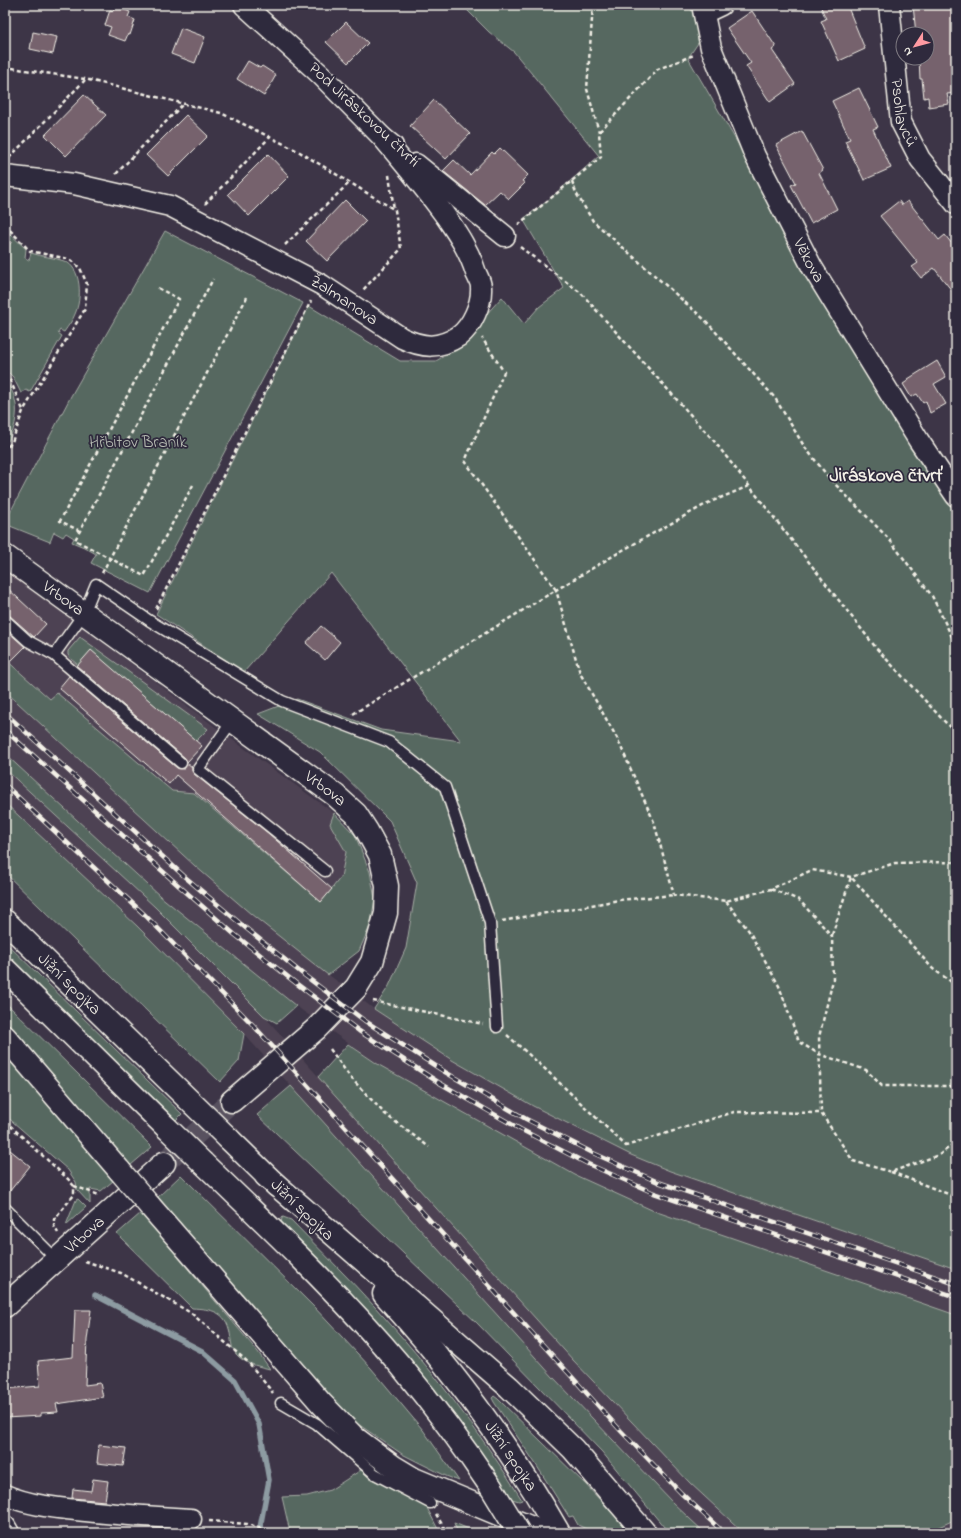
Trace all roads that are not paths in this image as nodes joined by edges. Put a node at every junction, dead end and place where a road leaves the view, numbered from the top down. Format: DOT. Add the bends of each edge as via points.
graph roads {
  1 [pos="244,5"];
  2 [pos="889,5"];
  3 [pos="709,8"];
  4 [pos="383,138"];
  5 [pos="5,176"];
  6 [pos="956,204"];
  7 [pos="505,236"];
  8 [pos="956,496"];
  9 [pos="5,556"];
  10 [pos="84,613"];
  11 [pos="5,620"];
  12 [pos="54,655"];
  13 [pos="233,720"];
  14 [pos="181,763"];
  15 [pos="325,871"];
  16 [pos="5,921"];
  17 [pos="5,969"];
  18 [pos="497,1027"];
  19 [pos="5,1037"];
  20 [pos="232,1102"];
  21 [pos="164,1163"];
  22 [pos="266,1176"];
  23 [pos="5,1208"];
  24 [pos="56,1259"];
  25 [pos="5,1306"];
  26 [pos="281,1403"];
  27 [pos="5,1495"];
  28 [pos="430,1503"];
  29 [pos="191,1519"];
  30 [pos="546,1523"];
  31 [pos="5,1526"];
  32 [pos="9,1533"];
  33 [pos="519,1533"];
  34 [pos="559,1533"];
  35 [pos="645,1533"];
  1 -- 4 [label="street, Pod Jiráskovou čtvrtí" via="320,74"];
  2 -- 6 [label="street, Psohlavců" via="901,122 920,159"];
  3 -- 8 [label="street, Věkova" via="711,48 756,156 812,267 919,441"];
  4 -- 5 [label="street, Žalmanova" via="422,183 465,244 481,287 478,307 471,322 461,334 448,343 433,346 415,344 402,338 322,286 170,206 74,184"];
  4 -- 7 [label="street, Pod Jiráskovou čtvrtí"];
  9 -- 10 [label="main road, Vrbova"];
  10 -- 12 [label="lane"];
  10 -- 13 [label="main road, Vrbova"];
  10 -- 18 [label="lane" via="96,584 150,621 282,701 389,742 445,787 490,923"];
  11 -- 12 [label="lane" via="28,641"];
  12 -- 14 [label="lane"];
  13 -- 15 [label="lane" via="198,769"];
  13 -- 20 [label="main road, Vrbova" via="335,795 356,814 380,855 387,886 386,913 372,962 356,988 316,1029"];
  16 -- 22 [label="main road, Jižní spojka, bridge"];
  17 -- 33 [label="main road, Jižní spojka, bridge" via="319,1277 371,1332 461,1443"];
  19 -- 30 [label="main road, bridge" via="321,1403 355,1438 414,1479"];
  21 -- 24 [label="main road, Vrbova"];
  22 -- 30 [label="main road, Jižní spojka" via="340,1248 429,1345 488,1422"];
  22 -- 35 [label="main road" via="509,1387 573,1449"];
  23 -- 24 [label="lane"];
  24 -- 25 [label="main road, Vrbova"];
  26 -- 28 [label="lane" via="317,1424 375,1474"];
  27 -- 29 [label="street" via="22,1502 47,1507 129,1516"];
  30 -- 34 [label="main road, Jižní spojka"];
  31 -- 32 [label="street"];
}
